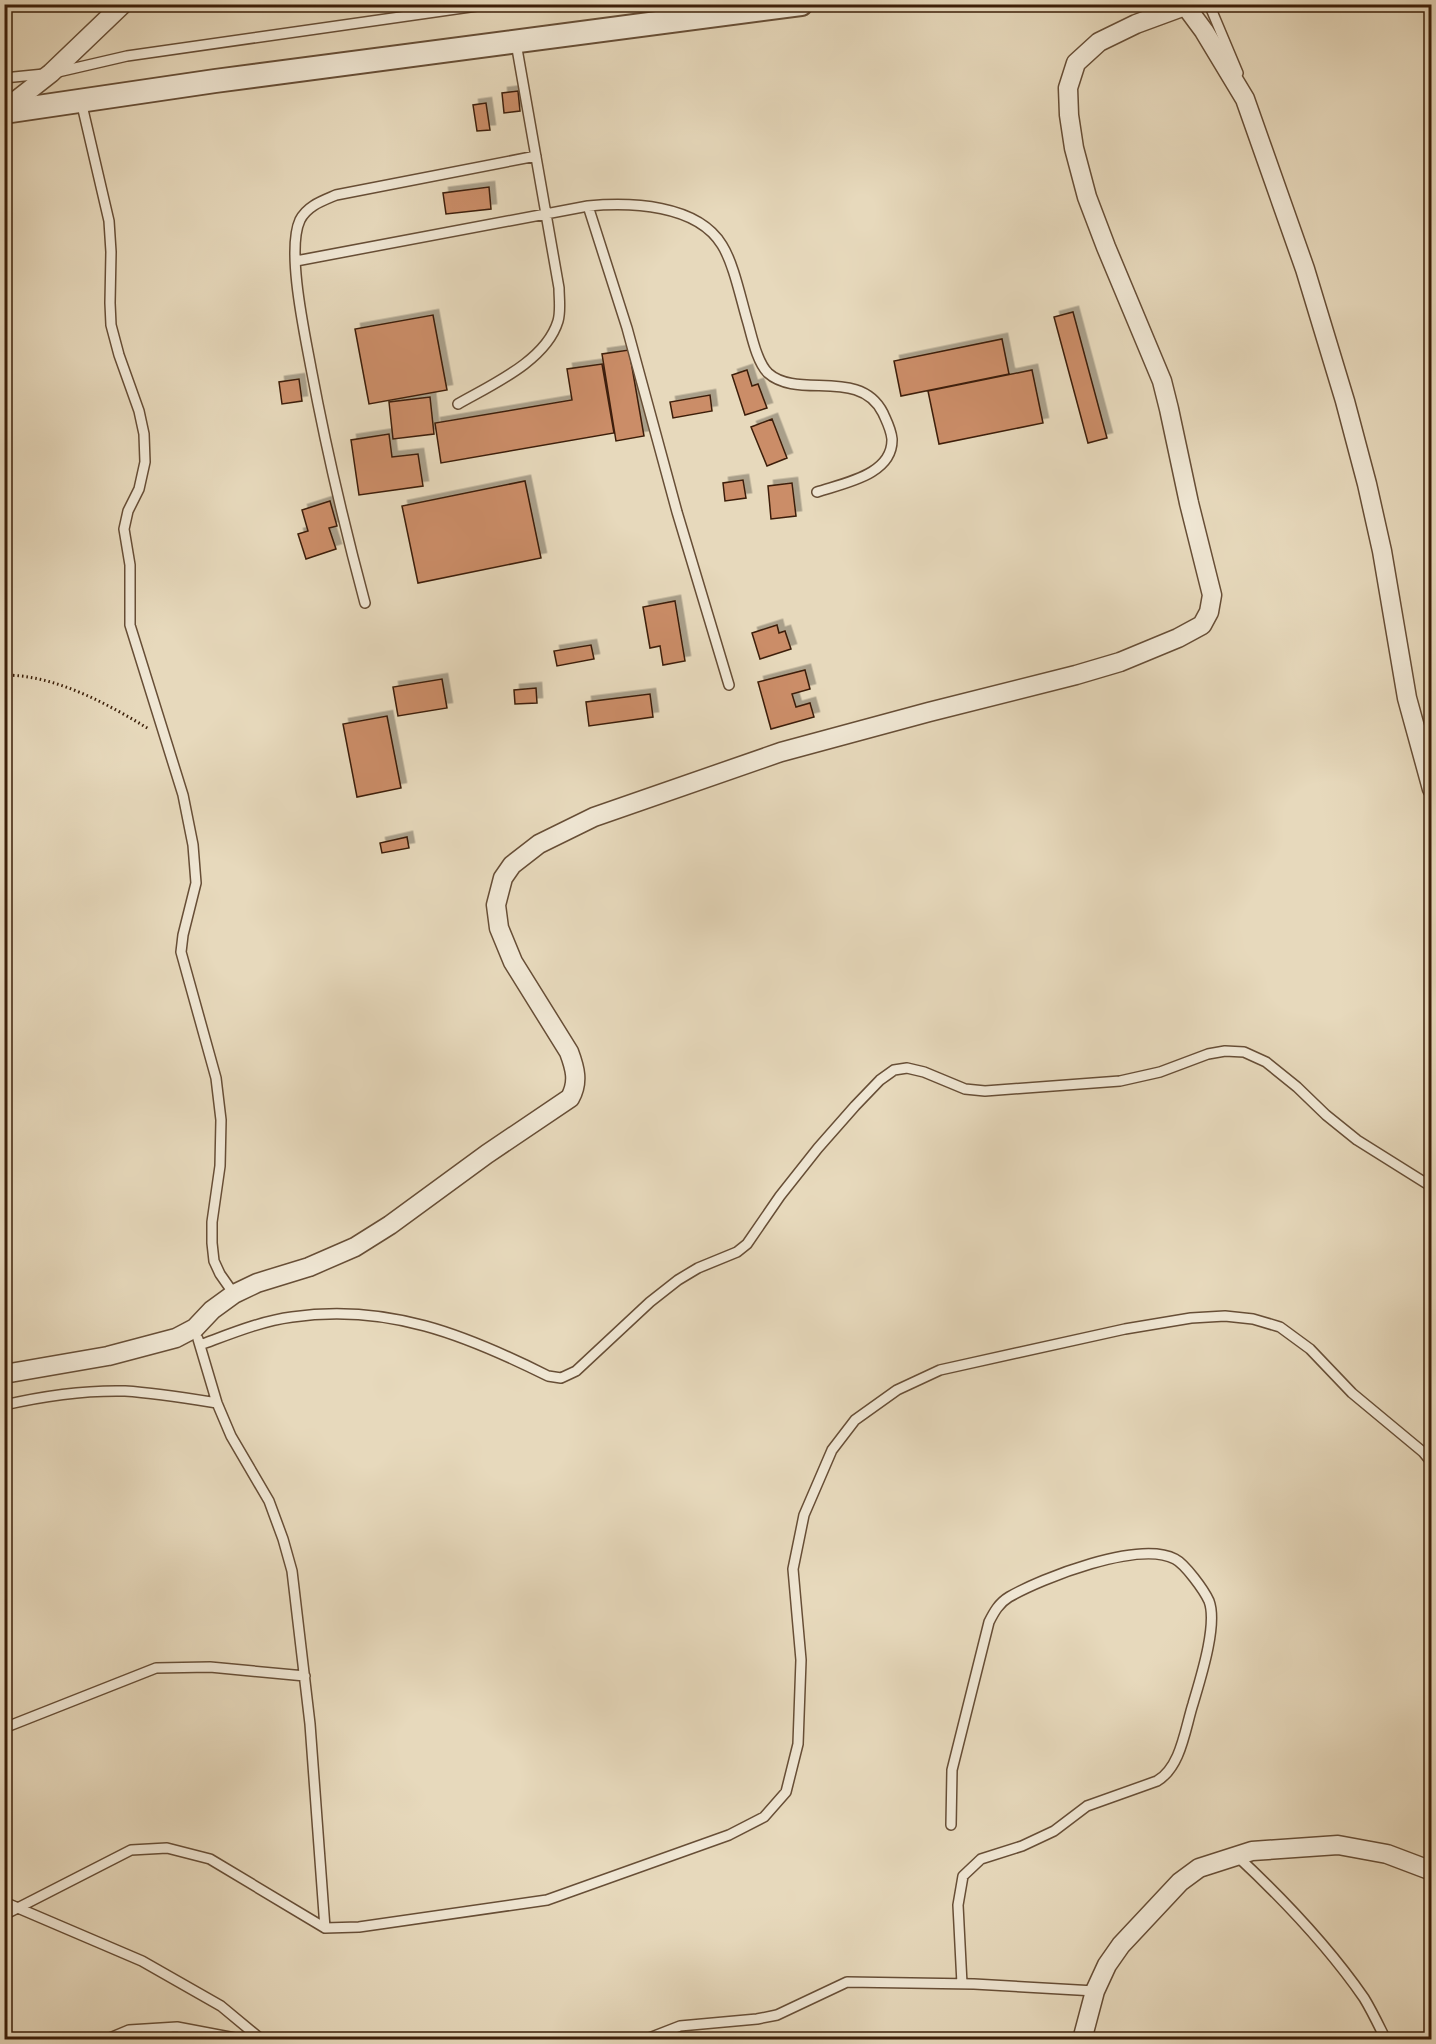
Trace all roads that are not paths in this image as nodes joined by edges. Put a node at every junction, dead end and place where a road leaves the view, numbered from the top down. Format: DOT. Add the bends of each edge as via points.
graph roads {
  1 [pos="123,4"];
  2 [pos="491,4"];
  3 [pos="801,4"];
  4 [pos="1209,4"];
  5 [pos="1184,5"];
  6 [pos="516,43"];
  7 [pos="51,73"];
  8 [pos="4,78"];
  9 [pos="1245,99"];
  10 [pos="81,101"];
  11 [pos="4,111"];
  12 [pos="536,156"];
  13 [pos="588,206"];
  14 [pos="547,214"];
  15 [pos="296,261"];
  16 [pos="458,404"];
  17 [pos="817,492"];
  18 [pos="365,603"];
  19 [pos="729,685"];
  20 [pos="1431,789"];
  21 [pos="1431,1186"];
  22 [pos="234,1294"];
  23 [pos="197,1336"];
  24 [pos="4,1374"];
  25 [pos="217,1403"];
  26 [pos="4,1405"];
  27 [pos="1431,1463"];
  28 [pos="305,1676"];
  29 [pos="4,1728"];
  30 [pos="951,1825"];
  31 [pos="1236,1855"];
  32 [pos="1431,1871"];
  33 [pos="4,1902"];
  34 [pos="18,1907"];
  35 [pos="4,1915"];
  36 [pos="325,1928"];
  37 [pos="962,1984"];
  38 [pos="1095,1991"];
  39 [pos="105,2040"];
  40 [pos="246,2040"];
  41 [pos="262,2040"];
  42 [pos="644,2040"];
  43 [pos="1082,2040"];
  44 [pos="1386,2040"];
  1 -- 7 [label="street"];
  2 -- 7 [label="lane" via="126,56"];
  3 -- 6 [label="street"];
  4 -- 9 [label="lane" via="1238,72"];
  5 -- 9 [label="street"];
  5 -- 22 [label="street" via="1099,42 1076,63 1068,88 1074,148 1087,197 1162,381 1169,409 1212,595 1202,625 1120,662 781,752 594,817 539,844 502,878 496,905 499,928 513,962 569,1052 576,1080 570,1098 355,1247"];
  6 -- 10 [label="street"];
  6 -- 12 [label="lane"];
  7 -- 8 [label="lane"];
  7 -- 11 [label="street"];
  9 -- 20 [label="street" via="1305,269 1345,401 1376,521 1407,698"];
  10 -- 11 [label="street"];
  10 -- 22 [label="lane" via="109,221 111,325 144,434 145,462 123,529 130,565 130,625 183,795 193,845 196,883 182,952 216,1078 221,1120 220,1166 212,1222 214,1261"];
  12 -- 14 [label="lane"];
  12 -- 15 [label="lane" via="328,198 313,205 300,219 295,237"];
  13 -- 14 [label="lane"];
  13 -- 17 [label="lane" via="648,206 682,215 709,229 722,245 755,349 767,372 781,381 859,390 879,404 891,429 892,449 883,465 865,476"];
  13 -- 19 [label="lane"];
  14 -- 15 [label="lane"];
  14 -- 16 [label="lane" via="559,288 558,320 546,345 517,370"];
  15 -- 18 [label="lane" via="300,312 323,436"];
  21 -- 23 [label="lane" via="1357,1140 1266,1062 1244,1052 1208,1054 1170,1069 1120,1081 985,1091 964,1089 907,1068 894,1070 880,1080 855,1106 780,1196 747,1244 678,1280 593,1357 561,1378 548,1376 463,1337 384,1316 292,1317"];
  22 -- 23 [label="street" via="212,1310"];
  23 -- 24 [label="street"];
  23 -- 25 [label="lane"];
  25 -- 26 [label="lane" via="122,1391 71,1394"];
  25 -- 28 [label="lane" via="231,1436 269,1501 284,1539 292,1571"];
  27 -- 36 [label="lane" via="1352,1393 1310,1349 1280,1327 1253,1319 1225,1316 1180,1320 940,1370 897,1390 855,1420 831,1450 804,1515 793,1569 801,1660 798,1744 786,1792 764,1818 546,1900 359,1927"];
  28 -- 29 [label="lane" via="210,1667 156,1668"];
  28 -- 36 [label="lane"];
  30 -- 37 [label="lane" via="952,1770 989,1622 996,1609 1008,1598 1062,1573 1121,1555 1163,1555 1185,1567 1209,1602 1212,1620 1203,1671 1171,1769 1157,1781 1087,1806 1054,1831 981,1859 963,1876 958,1905"];
  31 -- 32 [label="street" via="1338,1845 1387,1854"];
  31 -- 38 [label="street" via="1199,1869 1180,1882 1121,1946"];
  31 -- 44 [label="lane" via="1316,1938 1364,1999"];
  33 -- 34 [label="lane"];
  34 -- 35 [label="lane"];
  34 -- 36 [label="lane" via="131,1850 168,1848 210,1858"];
  34 -- 41 [label="lane" via="142,1961 220,2006"];
  37 -- 38 [label="lane"];
  37 -- 42 [label="lane" via="847,1982 777,2015 680,2026"];
  38 -- 43 [label="street"];
  39 -- 40 [label="lane" via="129,2030 177,2027"];
}
